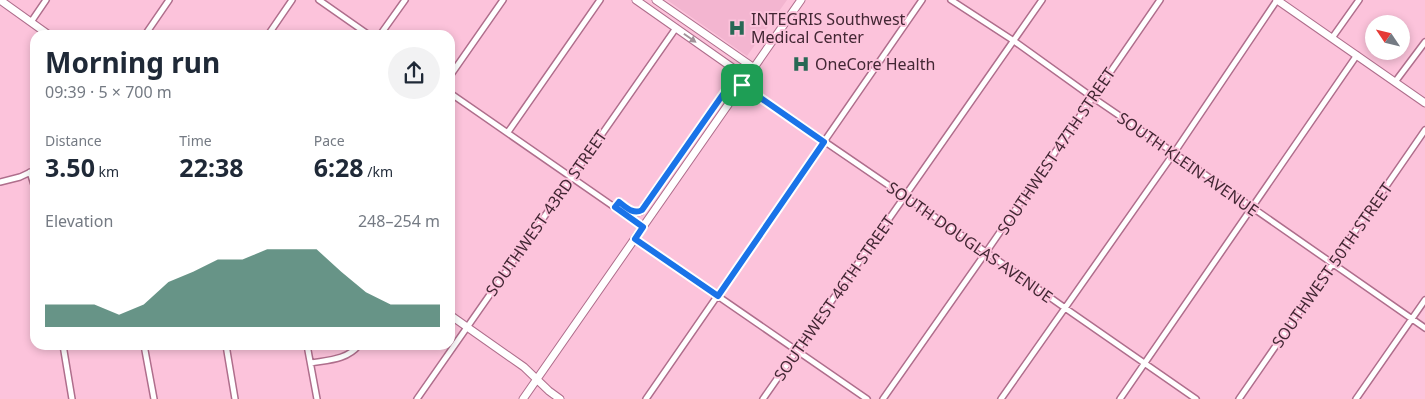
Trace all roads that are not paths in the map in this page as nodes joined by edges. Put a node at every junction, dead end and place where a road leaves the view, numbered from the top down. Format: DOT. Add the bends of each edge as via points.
graph roads {
  1 [pos="0,0"];
  2 [pos="46,0"];
  3 [pos="169,0"];
  4 [pos="292,0"];
  5 [pos="319,0"];
  6 [pos="404,0"];
  7 [pos="503,0"];
  8 [pos="600,0"];
  9 [pos="636,0"];
  10 [pos="656,0"];
  11 [pos="801,0"];
  12 [pos="922,0"];
  13 [pos="951,0"];
  14 [pos="1042,0"];
  15 [pos="1160,0"];
  16 [pos="1277,0"];
  17 [pos="1359,0"];
  18 [pos="31,22"];
  19 [pos="676,28"];
  20 [pos="43,30"];
  21 [pos="148,30"];
  22 [pos="271,30"];
  23 [pos="362,30"];
  24 [pos="383,30"];
  25 [pos="1332,38"];
  26 [pos="1014,41"];
  27 [pos="1425,42"];
  28 [pos="1357,56"];
  29 [pos="754,68"];
  30 [pos="455,69"];
  31 [pos="747,78"];
  32 [pos="1395,82"];
  33 [pos="742,85"];
  34 [pos="455,96"];
  35 [pos="1092,97"];
  36 [pos="1425,103"];
  37 [pos="1425,130"];
  38 [pos="508,132"];
  39 [pos="824,142"];
  40 [pos="1174,153"];
  41 [pos="30,172"];
  42 [pos="571,177"];
  43 [pos="0,182"];
  44 [pos="906,196"];
  45 [pos="617,205"];
  46 [pos="1252,208"];
  47 [pos="643,227"];
  48 [pos="635,239"];
  49 [pos="986,252"];
  50 [pos="1333,264"];
  51 [pos="718,296"];
  52 [pos="1425,300"];
  53 [pos="1065,308"];
  54 [pos="455,319"];
  55 [pos="1412,319"];
  56 [pos="467,327"];
  57 [pos="1425,328"];
  58 [pos="455,344"];
  59 [pos="64,350"];
  60 [pos="145,350"];
  61 [pos="227,350"];
  62 [pos="308,350"];
  63 [pos="355,350"];
  64 [pos="451,350"];
  65 [pos="796,350"];
  66 [pos="310,363"];
  67 [pos="1145,364"];
  68 [pos="537,379"];
  69 [pos="72,399"];
  70 [pos="154,399"];
  71 [pos="235,399"];
  72 [pos="317,399"];
  73 [pos="417,399"];
  74 [pos="523,399"];
  75 [pos="560,399"];
  76 [pos="646,399"];
  77 [pos="763,399"];
  78 [pos="866,399"];
  79 [pos="883,399"];
  80 [pos="1001,399"];
  81 [pos="1120,399"];
  82 [pos="1196,399"];
  83 [pos="1239,399"];
  84 [pos="1356,399"];
  1 -- 18 [label="main road"];
  2 -- 18 [label="street"];
  3 -- 21 [label="street"];
  4 -- 22 [label="street"];
  5 -- 23 [label="street"];
  6 -- 24 [label="street"];
  7 -- 30 [label="street"];
  8 -- 38 [label="street"];
  9 -- 19 [label="main road"];
  10 -- 29 [label="main road"];
  11 -- 29 [label="main road"];
  12 -- 39 [label="street"];
  13 -- 26 [label="street, SOUTH KLEIN AVENUE"];
  14 -- 26 [label="street, SOUTHWEST 46TH STREET"];
  15 -- 35 [label="street, SOUTHWEST 47TH STREET"];
  16 -- 25 [label="main road"];
  16 -- 40 [label="street"];
  17 -- 25 [label="street"];
  18 -- 20 [label="main road"];
  19 -- 31 [label="main road, one-way"];
  19 -- 42 [label="street, SOUTHWEST 43RD STREET"];
  25 -- 28 [label="main road"];
  26 -- 35 [label="street, SOUTH KLEIN AVENUE"];
  26 -- 44 [label="street, SOUTHWEST 46TH STREET"];
  27 -- 32 [label="street"];
  28 -- 32 [label="main road"];
  28 -- 46 [label="street"];
  29 -- 31 [label="main road"];
  31 -- 33 [label="main road"];
  32 -- 36 [label="main road"];
  33 -- 39 [label="street, SOUTH DOUGLAS AVENUE"];
  33 -- 45 [label="main road" via="726,90 642,210 633,212"];
  33 -- 47 [label="main road"];
  34 -- 38 [label="street"];
  35 -- 40 [label="street, SOUTH KLEIN AVENUE"];
  35 -- 49 [label="street, SOUTHWEST 47TH STREET"];
  37 -- 50 [label="street, SOUTHWEST 50TH STREET"];
  38 -- 42 [label="street"];
  39 -- 44 [label="street, SOUTH DOUGLAS AVENUE"];
  39 -- 51 [label="street"];
  40 -- 46 [label="street, SOUTH KLEIN AVENUE"];
  40 -- 53 [label="street"];
  41 -- 43 [label="street"];
  42 -- 45 [label="street"];
  42 -- 56 [label="street, SOUTHWEST 43RD STREET"];
  44 -- 49 [label="street, SOUTH DOUGLAS AVENUE"];
  44 -- 65 [label="street, SOUTHWEST 46TH STREET"];
  45 -- 47 [label="street"];
  46 -- 50 [label="street, SOUTH KLEIN AVENUE"];
  46 -- 67 [label="street"];
  47 -- 48 [label="main road"];
  48 -- 51 [label="street"];
  48 -- 68 [label="main road"];
  49 -- 53 [label="street, SOUTH DOUGLAS AVENUE"];
  49 -- 79 [label="street, SOUTHWEST 47TH STREET"];
  50 -- 55 [label="street, SOUTH KLEIN AVENUE"];
  50 -- 83 [label="street, SOUTHWEST 50TH STREET"];
  51 -- 65 [label="street"];
  51 -- 76 [label="street"];
  52 -- 55 [label="street"];
  53 -- 67 [label="street, SOUTH DOUGLAS AVENUE"];
  53 -- 80 [label="street"];
  54 -- 56 [label="main road"];
  55 -- 57 [label="street, SOUTH KLEIN AVENUE"];
  55 -- 84 [label="street"];
  56 -- 58 [label="street, SOUTHWEST 43RD STREET"];
  56 -- 68 [label="main road"];
  59 -- 69 [label="street"];
  60 -- 70 [label="street"];
  61 -- 71 [label="street"];
  62 -- 66 [label="street"];
  63 -- 66 [label="street" via="342,358"];
  64 -- 73 [label="street, SOUTHWEST 43RD STREET"];
  65 -- 77 [label="street, SOUTHWEST 46TH STREET"];
  65 -- 78 [label="street"];
  66 -- 72 [label="street"];
  67 -- 81 [label="street"];
  67 -- 82 [label="street, SOUTH DOUGLAS AVENUE"];
  68 -- 74 [label="main road"];
  68 -- 75 [label="main road"];
}
